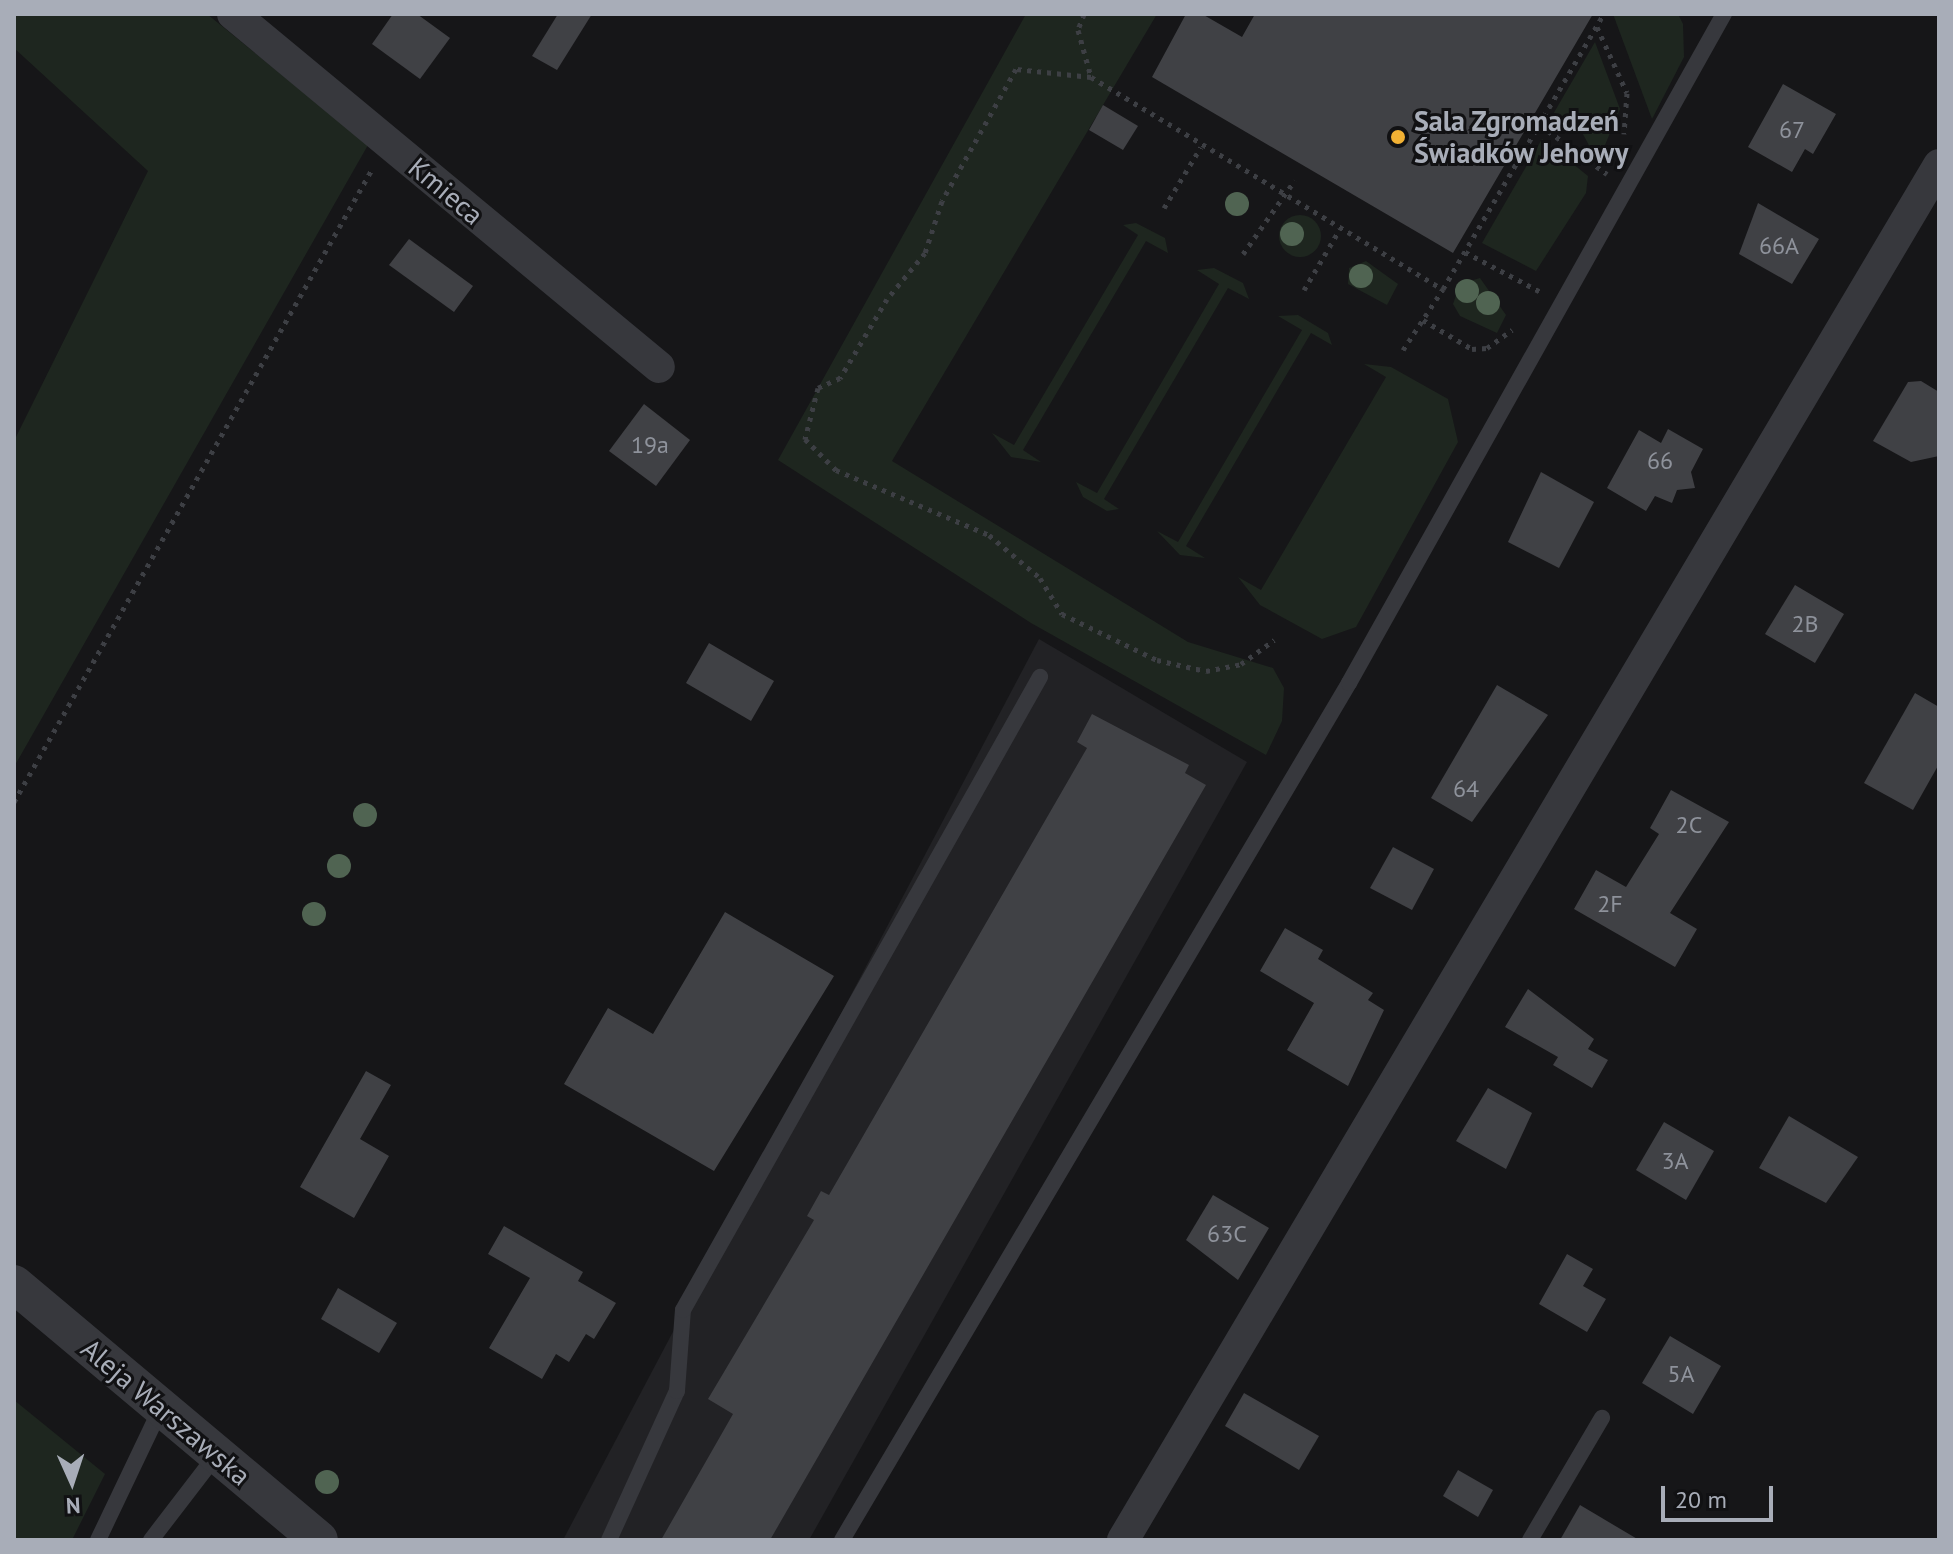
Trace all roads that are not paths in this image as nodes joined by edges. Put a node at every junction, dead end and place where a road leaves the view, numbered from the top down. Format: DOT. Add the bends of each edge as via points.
graph roads {
  1 [pos="233,14"];
  2 [pos="1724,14"];
  3 [pos="1939,165"];
  4 [pos="659,367"];
  5 [pos="1040,677"];
  6 [pos="14,1284"];
  7 [pos="161,1408"];
  8 [pos="1602,1418"];
  9 [pos="217,1454"];
  10 [pos="98,1540"];
  11 [pos="151,1540"];
  12 [pos="319,1540"];
  13 [pos="609,1540"];
  14 [pos="842,1540"];
  15 [pos="1123,1540"];
  16 [pos="1530,1540"];
  1 -- 4 [label="street, Kmieca"];
  2 -- 14 [label="lane" via="1349,683"];
  3 -- 15 [label="street"];
  5 -- 13 [label="lane" via="683,1310 677,1391"];
  6 -- 7 [label="street, Aleja Warszawska"];
  7 -- 9 [label="street, Aleja Warszawska"];
  7 -- 10 [label="lane"];
  8 -- 16 [label="lane"];
  9 -- 11 [label="lane"];
  9 -- 12 [label="street, Aleja Warszawska"];
}
